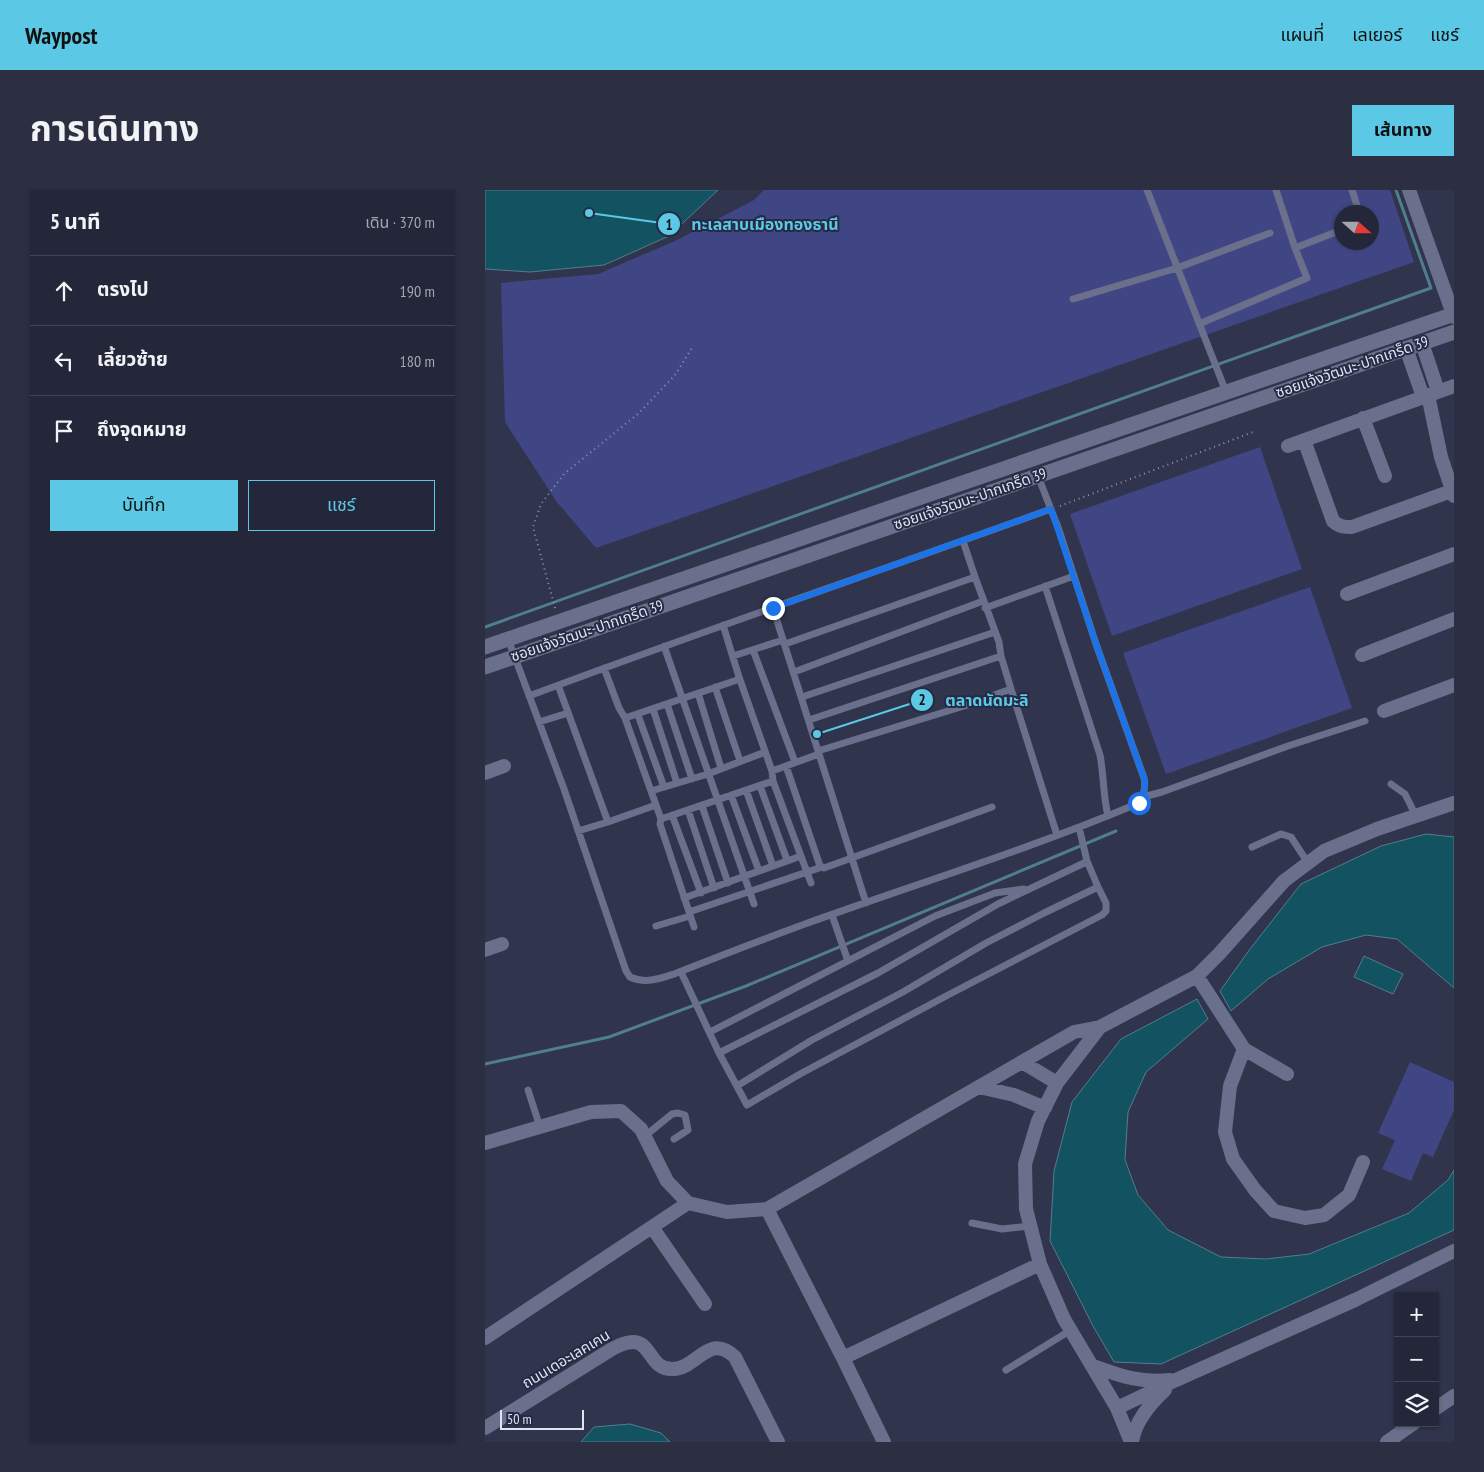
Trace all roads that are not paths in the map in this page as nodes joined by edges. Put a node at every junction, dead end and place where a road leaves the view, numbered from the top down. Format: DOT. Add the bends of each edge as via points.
graph roads {
  1 [pos="1147,190"];
  2 [pos="1276,190"];
  3 [pos="1352,190"];
  4 [pos="1409,190"];
  5 [pos="1357,205"];
  6 [pos="1270,233"];
  7 [pos="1334,233"];
  8 [pos="1295,248"];
  9 [pos="1177,268"];
  10 [pos="1073,299"];
  11 [pos="1454,315"];
  12 [pos="1199,324"];
  13 [pos="1454,332"];
  14 [pos="1422,343"];
  15 [pos="1406,348"];
  16 [pos="1454,386"];
  17 [pos="1226,393"];
  18 [pos="1430,394"];
  19 [pos="1363,418"];
  20 [pos="1304,440"];
  21 [pos="1287,446"];
  22 [pos="1038,476"];
  23 [pos="1385,476"];
  24 [pos="1453,492"];
  25 [pos="1051,509"];
  26 [pos="963,541"];
  27 [pos="1454,554"];
  28 [pos="1074,576"];
  29 [pos="975,577"];
  30 [pos="1045,586"];
  31 [pos="1347,594"];
  32 [pos="984,604"];
  33 [pos="773,608"];
  34 [pos="1454,619"];
  35 [pos="723,625"];
  36 [pos="995,632"];
  37 [pos="508,639"];
  38 [pos="784,642"];
  39 [pos="664,646"];
  40 [pos="485,647"];
  41 [pos="753,650"];
  42 [pos="1362,654"];
  43 [pos="514,656"];
  44 [pos="733,656"];
  45 [pos="1001,656"];
  46 [pos="485,667"];
  47 [pos="604,668"];
  48 [pos="794,672"];
  49 [pos="739,677"];
  50 [pos="1454,685"];
  51 [pos="558,686"];
  52 [pos="715,687"];
  53 [pos="1011,689"];
  54 [pos="697,693"];
  55 [pos="529,696"];
  56 [pos="802,697"];
  57 [pos="683,698"];
  58 [pos="667,704"];
  59 [pos="653,709"];
  60 [pos="1384,711"];
  61 [pos="568,712"];
  62 [pos="638,715"];
  63 [pos="625,718"];
  64 [pos="809,720"];
  65 [pos="1365,720"];
  66 [pos="539,722"];
  67 [pos="765,752"];
  68 [pos="819,752"];
  69 [pos="740,761"];
  70 [pos="795,762"];
  71 [pos="504,766"];
  72 [pos="786,766"];
  73 [pos="721,768"];
  74 [pos="772,771"];
  75 [pos="485,773"];
  76 [pos="708,774"];
  77 [pos="692,778"];
  78 [pos="773,780"];
  79 [pos="677,783"];
  80 [pos="1391,784"];
  81 [pos="760,786"];
  82 [pos="664,787"];
  83 [pos="746,790"];
  84 [pos="651,791"];
  85 [pos="731,796"];
  86 [pos="1143,797"];
  87 [pos="717,800"];
  88 [pos="1454,803"];
  89 [pos="656,805"];
  90 [pos="702,806"];
  91 [pos="992,807"];
  92 [pos="688,810"];
  93 [pos="1434,811"];
  94 [pos="672,815"];
  95 [pos="1108,816"];
  96 [pos="1417,816"];
  97 [pos="1454,816"];
  98 [pos="661,819"];
  99 [pos="608,822"];
  100 [pos="1079,828"];
  101 [pos="578,831"];
  102 [pos="1057,835"];
  103 [pos="1252,847"];
  104 [pos="801,856"];
  105 [pos="1086,857"];
  106 [pos="852,858"];
  107 [pos="787,860"];
  108 [pos="1308,863"];
  109 [pos="773,866"];
  110 [pos="822,867"];
  111 [pos="759,871"];
  112 [pos="808,873"];
  113 [pos="744,877"];
  114 [pos="728,883"];
  115 [pos="811,883"];
  116 [pos="1098,887"];
  117 [pos="714,888"];
  118 [pos="1029,889"];
  119 [pos="750,892"];
  120 [pos="701,893"];
  121 [pos="684,898"];
  122 [pos="754,904"];
  123 [pos="866,904"];
  124 [pos="689,914"];
  125 [pos="832,915"];
  126 [pos="657,926"];
  127 [pos="694,927"];
  128 [pos="502,944"];
  129 [pos="485,950"];
  130 [pos="848,961"];
  131 [pos="681,972"];
  132 [pos="1197,976"];
  133 [pos="1100,1027"];
  134 [pos="710,1032"];
  135 [pos="1244,1049"];
  136 [pos="719,1053"];
  137 [pos="1022,1062"];
  138 [pos="1287,1074"];
  139 [pos="1057,1083"];
  140 [pos="737,1086"];
  141 [pos="979,1087"];
  142 [pos="528,1090"];
  143 [pos="1045,1108"];
  144 [pos="540,1127"];
  145 [pos="645,1136"];
  146 [pos="674,1139"];
  147 [pos="485,1143"];
  148 [pos="1363,1162"];
  149 [pos="688,1203"];
  150 [pos="767,1209"];
  151 [pos="972,1223"];
  152 [pos="1031,1226"];
  153 [pos="652,1227"];
  154 [pos="1454,1252"];
  155 [pos="1040,1264"];
  156 [pos="705,1304"];
  157 [pos="1071,1330"];
  158 [pos="485,1337"];
  159 [pos="843,1358"];
  160 [pos="1093,1366"];
  161 [pos="1006,1370"];
  162 [pos="1176,1380"];
  163 [pos="1454,1396"];
  164 [pos="1439,1406"];
  165 [pos="1117,1408"];
  166 [pos="1408,1427"];
  167 [pos="485,1428"];
  168 [pos="778,1442"];
  169 [pos="884,1442"];
  170 [pos="1132,1442"];
  171 [pos="1387,1442"];
  1 -- 9 [label="lane"];
  2 -- 8 [label="lane"];
  3 -- 5 [label="lane"];
  4 -- 11 [label="street"];
  6 -- 9 [label="lane"];
  7 -- 8 [label="lane"];
  8 -- 12 [label="lane" via="1307,278"];
  9 -- 10 [label="lane"];
  9 -- 12 [label="lane"];
  11 -- 17 [label="main road, ซอยแจ้งวัฒนะ-ปากเกร็ด 39"];
  12 -- 17 [label="lane"];
  13 -- 14 [label="main road, ซอยแจ้งวัฒนะ-ปากเกร็ด 39"];
  14 -- 15 [label="main road, ซอยแจ้งวัฒนะ-ปากเกร็ด 39"];
  14 -- 18 [label="street"];
  15 -- 18 [label="street"];
  15 -- 22 [label="main road, ซอยแจ้งวัฒนะ-ปากเกร็ด 39"];
  16 -- 18 [label="street"];
  17 -- 37 [label="main road, ซอยแจ้งวัฒนะ-ปากเกร็ด 39"];
  18 -- 19 [label="street"];
  18 -- 24 [label="street" via="1441,457"];
  19 -- 20 [label="street"];
  19 -- 23 [label="street"];
  20 -- 21 [label="street"];
  20 -- 24 [label="street" via="1333,521 1345,527"];
  22 -- 25 [label="lane"];
  22 -- 43 [label="main road, ซอยแจ้งวัฒนะ-ปากเกร็ด 39"];
  25 -- 26 [label="lane"];
  25 -- 28 [label="lane"];
  26 -- 29 [label="lane"];
  26 -- 33 [label="lane"];
  27 -- 31 [label="street"];
  28 -- 30 [label="lane"];
  28 -- 86 [label="lane" via="1144,778"];
  29 -- 32 [label="lane"];
  29 -- 38 [label="lane"];
  30 -- 32 [label="lane"];
  30 -- 95 [label="lane" via="1100,755 1103,798"];
  32 -- 36 [label="lane"];
  32 -- 48 [label="lane"];
  33 -- 35 [label="lane"];
  33 -- 38 [label="lane"];
  34 -- 42 [label="street"];
  35 -- 39 [label="lane"];
  35 -- 44 [label="lane"];
  36 -- 45 [label="lane"];
  36 -- 56 [label="lane"];
  37 -- 40 [label="main road, ซอยแจ้งวัฒนะ-ปากเกร็ด 39"];
  37 -- 43 [label="lane"];
  38 -- 41 [label="lane"];
  38 -- 48 [label="lane"];
  39 -- 47 [label="lane"];
  39 -- 57 [label="lane"];
  41 -- 44 [label="lane"];
  41 -- 70 [label="lane"];
  43 -- 46 [label="main road, ซอยแจ้งวัฒนะ-ปากเกร็ด 39"];
  43 -- 55 [label="lane"];
  44 -- 49 [label="lane"];
  45 -- 53 [label="lane"];
  45 -- 64 [label="lane"];
  47 -- 51 [label="lane"];
  47 -- 63 [label="lane"];
  48 -- 56 [label="lane"];
  49 -- 52 [label="lane"];
  49 -- 67 [label="lane"];
  50 -- 60 [label="street"];
  51 -- 55 [label="lane"];
  51 -- 61 [label="lane"];
  52 -- 54 [label="lane"];
  52 -- 69 [label="lane"];
  53 -- 68 [label="lane"];
  53 -- 102 [label="lane"];
  54 -- 57 [label="lane"];
  54 -- 73 [label="lane"];
  55 -- 66 [label="lane"];
  56 -- 64 [label="lane"];
  57 -- 58 [label="lane"];
  57 -- 76 [label="lane"];
  58 -- 59 [label="lane"];
  58 -- 77 [label="lane"];
  59 -- 62 [label="lane"];
  59 -- 79 [label="lane"];
  61 -- 66 [label="lane"];
  61 -- 99 [label="lane"];
  62 -- 63 [label="lane"];
  62 -- 82 [label="lane"];
  63 -- 84 [label="lane"];
  64 -- 68 [label="lane"];
  65 -- 86 [label="lane"];
  66 -- 101 [label="lane"];
  67 -- 69 [label="lane"];
  67 -- 74 [label="lane"];
  68 -- 70 [label="lane"];
  68 -- 106 [label="lane"];
  69 -- 73 [label="lane"];
  70 -- 72 [label="lane"];
  71 -- 75 [label="street"];
  72 -- 74 [label="lane"];
  72 -- 110 [label="lane"];
  73 -- 76 [label="lane"];
  74 -- 78 [label="lane"];
  76 -- 77 [label="lane"];
  76 -- 87 [label="lane"];
  77 -- 79 [label="lane"];
  78 -- 81 [label="lane"];
  78 -- 104 [label="lane"];
  79 -- 82 [label="lane"];
  80 -- 96 [label="lane" via="1405,794"];
  81 -- 83 [label="lane"];
  81 -- 107 [label="lane"];
  82 -- 84 [label="lane"];
  83 -- 85 [label="lane"];
  83 -- 109 [label="lane"];
  84 -- 89 [label="lane"];
  85 -- 87 [label="lane"];
  85 -- 111 [label="lane"];
  86 -- 95 [label="lane" via="1139,803"];
  87 -- 90 [label="lane"];
  87 -- 113 [label="lane"];
  88 -- 93 [label="street"];
  89 -- 98 [label="lane"];
  89 -- 99 [label="lane"];
  90 -- 92 [label="lane"];
  90 -- 114 [label="lane"];
  91 -- 106 [label="lane"];
  92 -- 94 [label="lane"];
  92 -- 117 [label="lane"];
  93 -- 96 [label="street"];
  93 -- 97 [label="street"];
  94 -- 98 [label="lane"];
  94 -- 120 [label="lane"];
  95 -- 100 [label="lane"];
  96 -- 108 [label="street" via="1324,851"];
  98 -- 121 [label="lane"];
  99 -- 101 [label="lane"];
  100 -- 102 [label="lane"];
  100 -- 105 [label="lane"];
  101 -- 131 [label="lane" via="630,977 653,980"];
  102 -- 123 [label="lane"];
  103 -- 108 [label="lane" via="1281,834 1291,837"];
  104 -- 107 [label="lane"];
  104 -- 112 [label="lane"];
  105 -- 116 [label="lane"];
  105 -- 118 [label="lane"];
  106 -- 110 [label="lane"];
  106 -- 123 [label="lane"];
  107 -- 109 [label="lane"];
  108 -- 132 [label="street" via="1283,881"];
  109 -- 111 [label="lane"];
  110 -- 112 [label="lane"];
  111 -- 113 [label="lane"];
  112 -- 115 [label="lane"];
  112 -- 119 [label="lane"];
  113 -- 114 [label="lane"];
  113 -- 119 [label="lane"];
  114 -- 117 [label="lane"];
  116 -- 140 [label="lane" via="986,944 812,1040"];
  116 -- 140 [label="lane" via="1106,903 1106,911 1102,915 747,1105"];
  117 -- 120 [label="lane"];
  118 -- 130 [label="lane" via="995,893 935,916"];
  118 -- 136 [label="lane" via="878,973"];
  119 -- 122 [label="lane"];
  119 -- 124 [label="lane"];
  120 -- 121 [label="lane"];
  121 -- 124 [label="lane"];
  123 -- 125 [label="lane"];
  124 -- 126 [label="lane"];
  124 -- 127 [label="lane"];
  125 -- 130 [label="lane"];
  125 -- 131 [label="lane"];
  128 -- 129 [label="street"];
  130 -- 134 [label="lane"];
  131 -- 134 [label="lane"];
  132 -- 133 [label="street"];
  132 -- 135 [label="street"];
  133 -- 137 [label="street" via="1074,1032"];
  133 -- 139 [label="street"];
  134 -- 136 [label="lane"];
  135 -- 138 [label="street"];
  135 -- 148 [label="street" via="1231,1086 1225,1132 1233,1159 1273,1211 1305,1218 1324,1215 1349,1195"];
  136 -- 140 [label="lane"];
  137 -- 139 [label="street"];
  137 -- 141 [label="street"];
  139 -- 143 [label="street"];
  141 -- 143 [label="street" via="1014,1095"];
  141 -- 150 [label="street"];
  142 -- 144 [label="lane"];
  143 -- 152 [label="street" via="1025,1164 1026,1209"];
  144 -- 145 [label="street" via="591,1112 621,1111"];
  144 -- 147 [label="street"];
  145 -- 146 [label="lane" via="671,1114 685,1115 688,1130"];
  145 -- 149 [label="street" via="667,1181"];
  149 -- 150 [label="street" via="727,1212"];
  149 -- 153 [label="street"];
  150 -- 159 [label="street"];
  151 -- 152 [label="lane" via="1002,1229"];
  152 -- 155 [label="street"];
  153 -- 156 [label="street"];
  153 -- 158 [label="street"];
  154 -- 162 [label="street"];
  155 -- 157 [label="street"];
  155 -- 159 [label="street"];
  157 -- 160 [label="street"];
  157 -- 161 [label="lane"];
  159 -- 169 [label="street"];
  160 -- 162 [label="street" via="1125,1378 1152,1382"];
  160 -- 165 [label="street"];
  162 -- 165 [label="street"];
  162 -- 170 [label="street" via="1148,1406"];
  163 -- 164 [label="street"];
  165 -- 170 [label="street"];
  166 -- 171 [label="street"];
  167 -- 168 [label="street, ถนนเดอะเลคเคน" via="612,1349 636,1341 660,1366 675,1369 711,1349 730,1352"];
}
